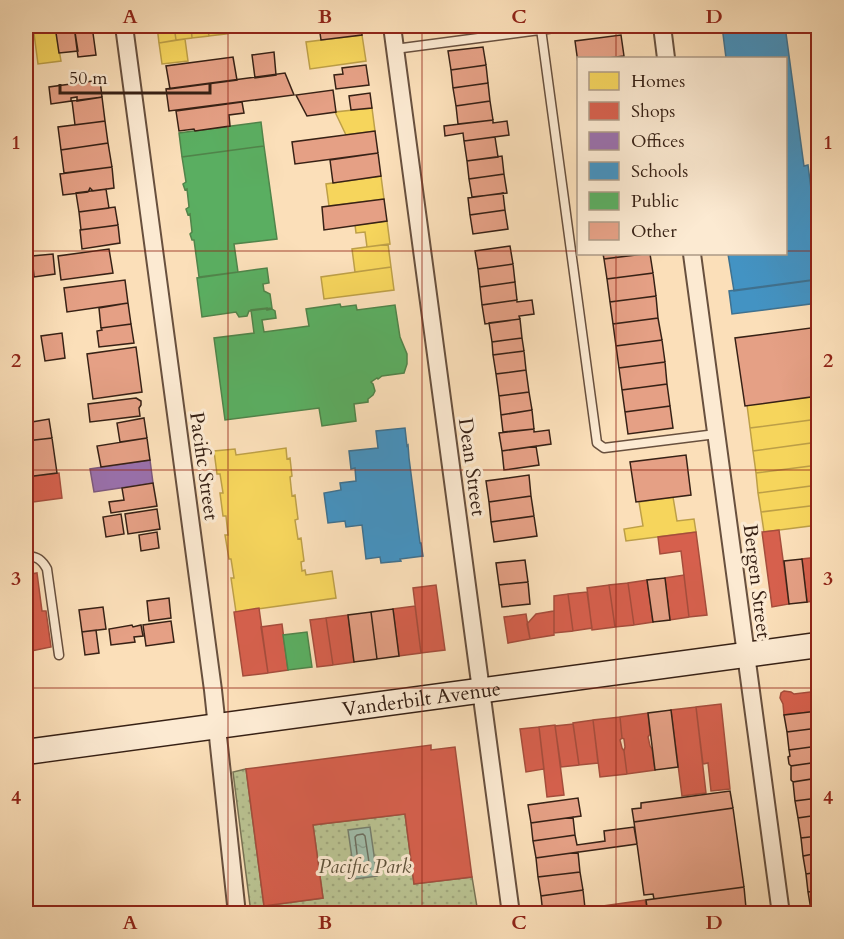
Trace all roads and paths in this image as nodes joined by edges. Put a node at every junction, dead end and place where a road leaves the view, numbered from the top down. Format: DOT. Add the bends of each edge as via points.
graph roads {
  1 [pos="124,26"];
  2 [pos="392,26"];
  3 [pos="570,26"];
  4 [pos="662,26"];
  5 [pos="541,29"];
  6 [pos="395,49"];
  7 [pos="666,57"];
  8 [pos="692,255"];
  9 [pos="716,434"];
  10 [pos="26,557"];
  11 [pos="819,645"];
  12 [pos="745,654"];
  13 [pos="59,655"];
  14 [pos="481,691"];
  15 [pos="217,725"];
  16 [pos="26,752"];
  17 [pos="237,914"];
  18 [pos="511,914"];
  19 [pos="781,914"];
  1 -- 15 [label="street, Pacific Street"];
  2 -- 6 [label="street, Dean Street"];
  3 -- 5 [label="lane"];
  4 -- 7 [label="street"];
  5 -- 6 [label="lane"];
  5 -- 9 [label="lane" via="597,443 604,448"];
  6 -- 14 [label="street, Dean Street"];
  8 -- 9 [label="street, Bergen Street"];
  9 -- 12 [label="street, Bergen Street"];
  10 -- 13 [label="lane" via="38,558 48,569"];
  11 -- 12 [label="main road, Vanderbilt Avenue"];
  12 -- 14 [label="main road, Vanderbilt Avenue"];
  12 -- 19 [label="street, Bergen Street"];
  14 -- 15 [label="main road, Vanderbilt Avenue"];
  14 -- 18 [label="street, Dean Street"];
  15 -- 16 [label="main road, Vanderbilt Avenue"];
  15 -- 17 [label="street, Pacific Street"];
}
